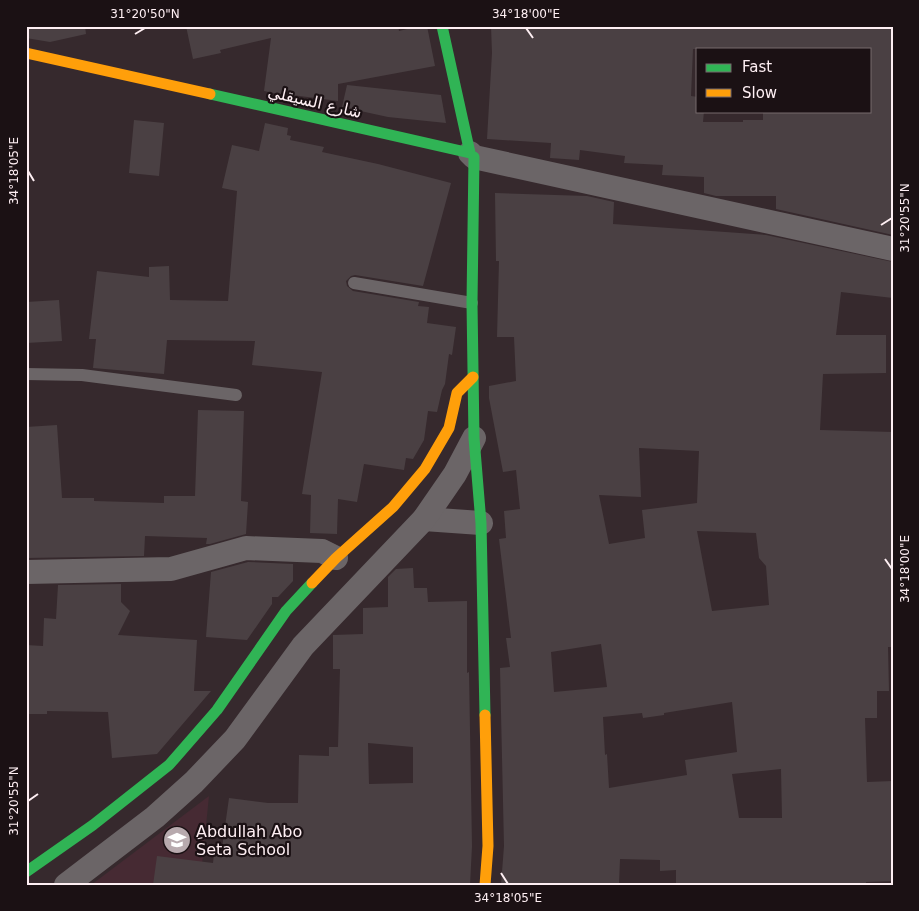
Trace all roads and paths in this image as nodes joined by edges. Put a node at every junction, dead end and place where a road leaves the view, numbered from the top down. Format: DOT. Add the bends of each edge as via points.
graph roads {
  1 [pos="442,26"];
  2 [pos="26,53"];
  3 [pos="472,155"];
  4 [pos="893,249"];
  5 [pos="354,283"];
  6 [pos="472,303"];
  7 [pos="26,374"];
  8 [pos="473,377"];
  9 [pos="236,395"];
  10 [pos="474,438"];
  11 [pos="424,519"];
  12 [pos="481,523"];
  13 [pos="336,558"];
  14 [pos="26,572"];
  15 [pos="26,872"];
  16 [pos="66,885"];
  17 [pos="485,885"];
  1 -- 3 [label="street"];
  2 -- 3 [label="street, شارع السيقلي"];
  3 -- 4 [label="street"];
  3 -- 6 [label="street"];
  5 -- 6 [label="lane"];
  6 -- 8 [label="street"];
  7 -- 9 [label="lane" via="82,375"];
  8 -- 10 [label="street"];
  8 -- 13 [label="street" via="456,393 449,428 425,469 393,507"];
  10 -- 11 [label="street" via="456,474"];
  10 -- 12 [label="street"];
  11 -- 12 [label="street"];
  11 -- 16 [label="street" via="303,646 235,739 194,782 155,817"];
  12 -- 17 [label="street" via="488,846"];
  13 -- 14 [label="street" via="322,551 246,548 170,569"];
  13 -- 15 [label="street" via="286,611 217,710 168,765 93,825"];
}
